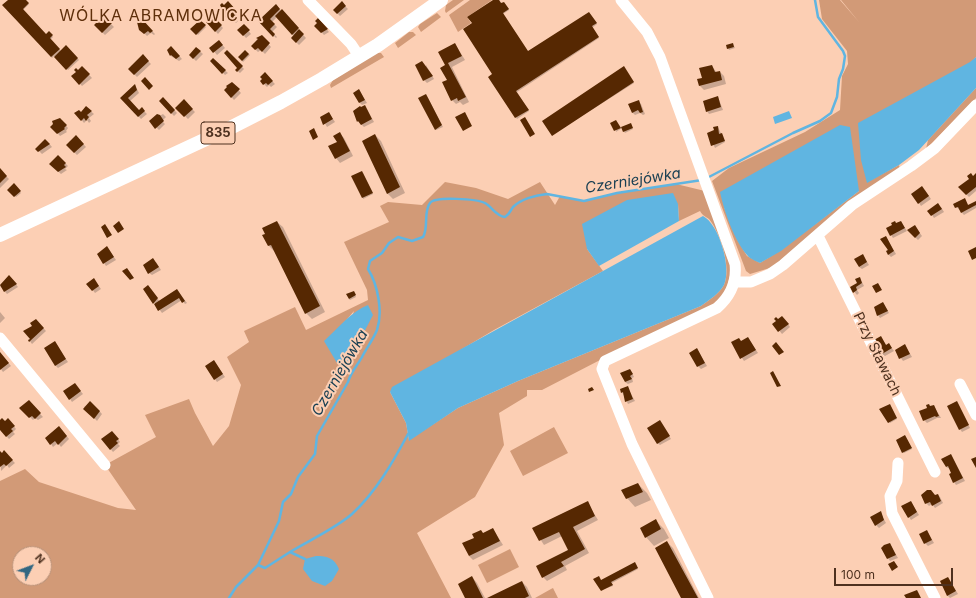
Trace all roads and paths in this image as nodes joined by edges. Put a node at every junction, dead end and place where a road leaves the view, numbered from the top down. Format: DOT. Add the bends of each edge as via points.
graph roads {
  1 [pos="308,0"];
  2 [pos="441,0"];
  3 [pos="621,0"];
  4 [pos="359,56"];
  5 [pos="976,105"];
  6 [pos="0,235"];
  7 [pos="818,236"];
  8 [pos="735,282"];
  9 [pos="0,338"];
  10 [pos="960,384"];
  11 [pos="976,415"];
  12 [pos="898,463"];
  13 [pos="105,465"];
  14 [pos="935,472"];
  15 [pos="708,598"];
  16 [pos="935,598"];
  1 -- 4 [label="street" via="351,44"];
  2 -- 4 [label="main road, 835"];
  3 -- 8 [label="street" via="647,32 660,57 734,257"];
  4 -- 6 [label="main road, 835" via="297,93 239,123"];
  5 -- 7 [label="street" via="929,153 858,200"];
  7 -- 8 [label="street" via="770,274 747,283"];
  7 -- 14 [label="street, Przy Stawach"];
  8 -- 15 [label="street" via="727,298 714,310 609,359 602,369 632,444"];
  9 -- 13 [label="street"];
  10 -- 11 [label="street"];
  12 -- 16 [label="street" via="897,481 890,496 892,513"];
}
